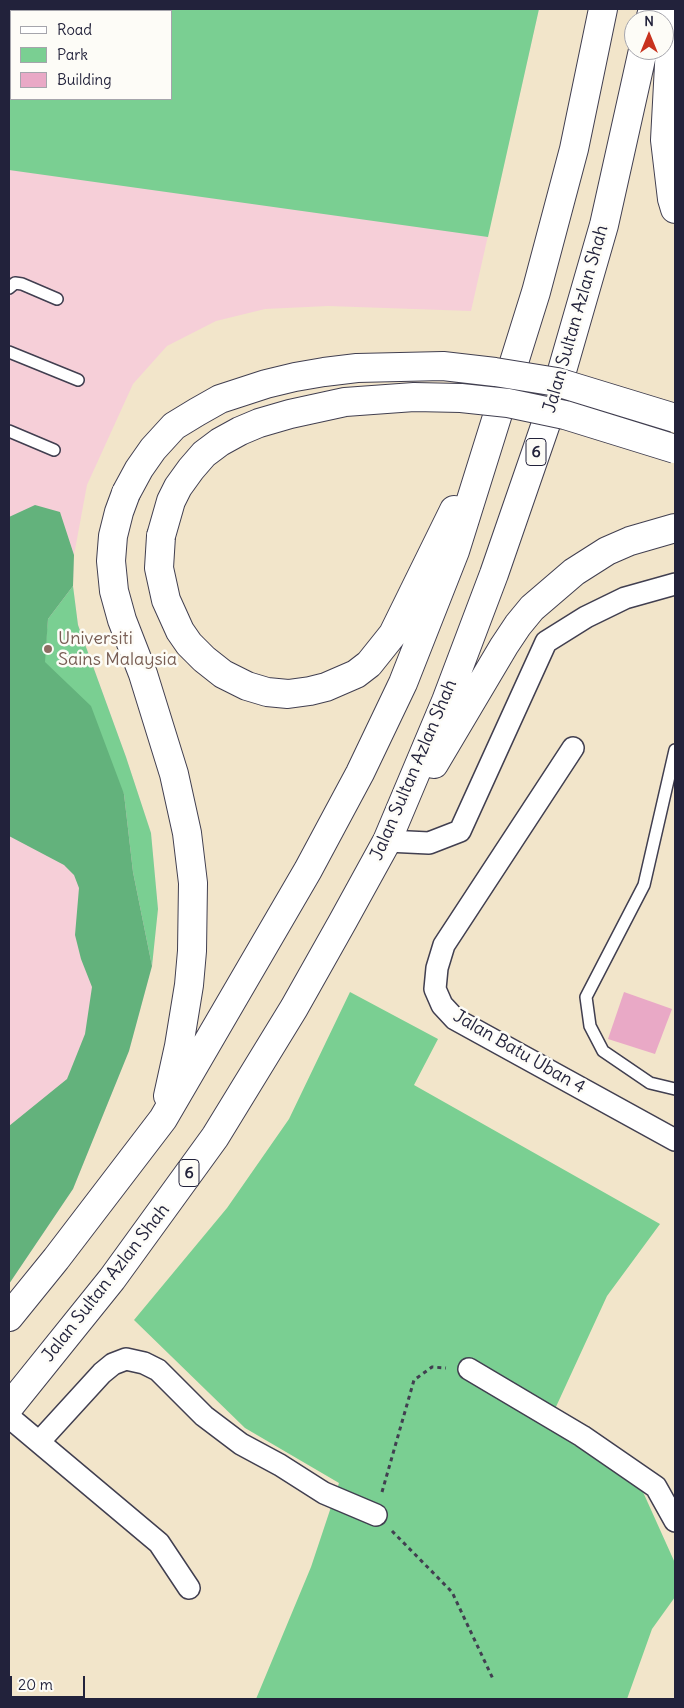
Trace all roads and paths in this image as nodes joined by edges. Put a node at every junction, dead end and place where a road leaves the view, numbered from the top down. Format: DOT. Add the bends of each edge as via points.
graph roads {
  1 [pos="603,9"];
  2 [pos="672,9"];
  3 [pos="641,60"];
  4 [pos="675,209"];
  5 [pos="9,288"];
  6 [pos="57,299"];
  7 [pos="9,352"];
  8 [pos="78,380"];
  9 [pos="675,418"];
  10 [pos="9,431"];
  11 [pos="492,437"];
  12 [pos="675,449"];
  13 [pos="54,450"];
  14 [pos="675,528"];
  15 [pos="675,584"];
  16 [pos="573,748"];
  17 [pos="675,750"];
  18 [pos="387,841"];
  19 [pos="675,1089"];
  20 [pos="163,1120"];
  21 [pos="675,1140"];
  22 [pos="9,1317"];
  23 [pos="469,1370"];
  24 [pos="9,1407"];
  25 [pos="9,1417"];
  26 [pos="39,1442"];
  27 [pos="376,1515"];
  28 [pos="675,1521"];
  29 [pos="189,1588"];
  30 [pos="493,1679"];
  1 -- 11 [label="highway" via="556,223"];
  2 -- 4 [label="highway" via="665,140"];
  3 -- 18 [label="highway, Jalan Sultan Azlan Shah / 6" via="604,225 550,410 494,574"];
  5 -- 6 [label="lane" via="15,283 22,284"];
  7 -- 8 [label="lane"];
  9 -- 20 [label="highway, bridge" via="557,382 443,366 365,368 295,377 220,400 174,426 153,449 126,493 113,536 111,561 114,591 122,620 143,674 174,774 187,833 193,883 189,984"];
  10 -- 13 [label="lane"];
  11 -- 12 [label="highway, bridge" via="393,634 369,664 356,674 310,691 267,692 223,674 204,659 180,631 166,600 159,568 161,536 168,510 178,487 204,454 220,442 259,423 345,402 414,397 461,398 508,403 565,415"];
  11 -- 20 [label="highway" via="455,551 382,728 308,870"];
  14 -- 18 [label="highway" via="607,551 574,572 532,608 518,624"];
  15 -- 18 [label="street" via="626,598 546,642 460,831 429,842"];
  16 -- 21 [label="street, Jalan Batu Uban 4" via="444,945 436,968 435,989 442,1005 455,1019"];
  17 -- 19 [label="lane" via="644,885 586,997 590,1026 603,1051 650,1083"];
  18 -- 24 [label="highway, Jalan Sultan Azlan Shah / 6" via="299,999 215,1137 112,1278"];
  20 -- 22 [label="highway"];
  23 -- 27 [label="path" via="432,1366 414,1380"];
  23 -- 28 [label="street" via="582,1436 656,1487"];
  25 -- 26 [label="street"];
  26 -- 27 [label="street" via="113,1364 126,1360 144,1363 158,1370 204,1416 241,1444 324,1493"];
  26 -- 29 [label="street" via="159,1543"];
  27 -- 30 [label="path" via="452,1592"];
}
